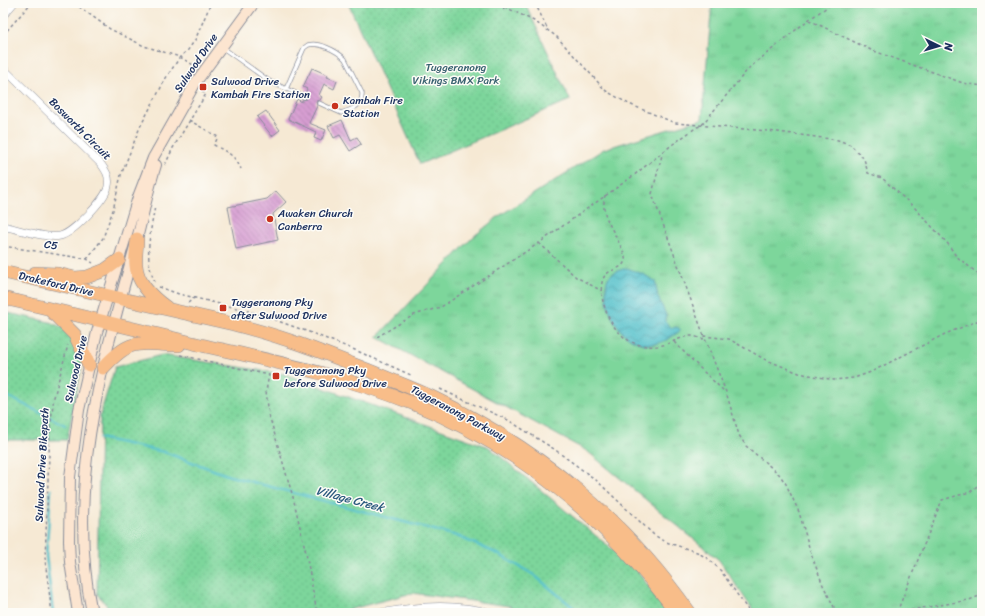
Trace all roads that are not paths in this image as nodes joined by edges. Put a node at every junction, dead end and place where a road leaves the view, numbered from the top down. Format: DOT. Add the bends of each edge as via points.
graph roads {
  1 [pos="14,3"];
  2 [pos="254,3"];
  3 [pos="3,16"];
  4 [pos="221,47"];
  5 [pos="3,68"];
  6 [pos="286,89"];
  7 [pos="304,97"];
  8 [pos="318,103"];
  9 [pos="163,140"];
  10 [pos="3,226"];
  11 [pos="137,239"];
  12 [pos="119,260"];
  13 [pos="6,272"];
  14 [pos="114,297"];
  15 [pos="3,298"];
  16 [pos="48,308"];
  17 [pos="171,311"];
  18 [pos="101,321"];
  19 [pos="114,324"];
  20 [pos="201,345"];
  21 [pos="89,366"];
  22 [pos="103,368"];
  23 [pos="91,608"];
  24 [pos="465,610"];
  25 [pos="78,613"];
  26 [pos="96,613"];
  27 [pos="381,613"];
  28 [pos="492,613"];
  29 [pos="677,613"];
  30 [pos="690,613"];
  1 -- 3 [label="street"];
  2 -- 4 [label="main road, Sulwood Drive"];
  4 -- 6 [label="lane" via="270,82"];
  4 -- 9 [label="main road, Sulwood Drive" via="196,82"];
  5 -- 10 [label="street, Bosworth Circuit" via="102,164 109,180 105,196 70,232 60,236 49,236"];
  6 -- 7 [label="lane"];
  6 -- 8 [label="lane" via="304,48 313,44 320,45 345,59 362,98 356,107 341,113"];
  9 -- 11 [label="main road, Sulwood Drive"];
  9 -- 12 [label="main road, Sulwood Drive" via="147,172"];
  11 -- 14 [label="main road, Sulwood Drive"];
  11 -- 17 [label="highway" via="136,265 141,280 156,300"];
  12 -- 13 [label="highway" via="92,276 75,278 58,274"];
  12 -- 14 [label="main road, Sulwood Drive"];
  13 -- 14 [label="highway, Drakeford Drive"];
  14 -- 17 [label="highway, Tuggeranong Parkway"];
  14 -- 18 [label="main road, Sulwood Drive"];
  14 -- 19 [label="main road, Sulwood Drive"];
  15 -- 16 [label="highway"];
  16 -- 18 [label="highway"];
  16 -- 21 [label="highway" via="70,328"];
  17 -- 30 [label="highway, Tuggeranong Parkway" via="233,324 303,345 405,385 493,430 557,473 602,510 662,576"];
  18 -- 19 [label="highway, Tuggeranong Parkway"];
  18 -- 21 [label="main road, Sulwood Drive"];
  19 -- 20 [label="highway, Tuggeranong Parkway"];
  19 -- 22 [label="main road, Sulwood Drive"];
  20 -- 22 [label="highway" via="134,344 119,352"];
  20 -- 29 [label="highway, Tuggeranong Parkway" via="306,369 385,393 439,415 488,441 539,473 592,516 646,572"];
  21 -- 25 [label="main road, Sulwood Drive" via="75,432 69,497 70,562"];
  22 -- 23 [label="main road, Sulwood Drive" via="91,422 82,522"];
  23 -- 26 [label="main road"];
  24 -- 27 [label="street" via="441,606 416,606"];
  24 -- 28 [label="street"];
}
